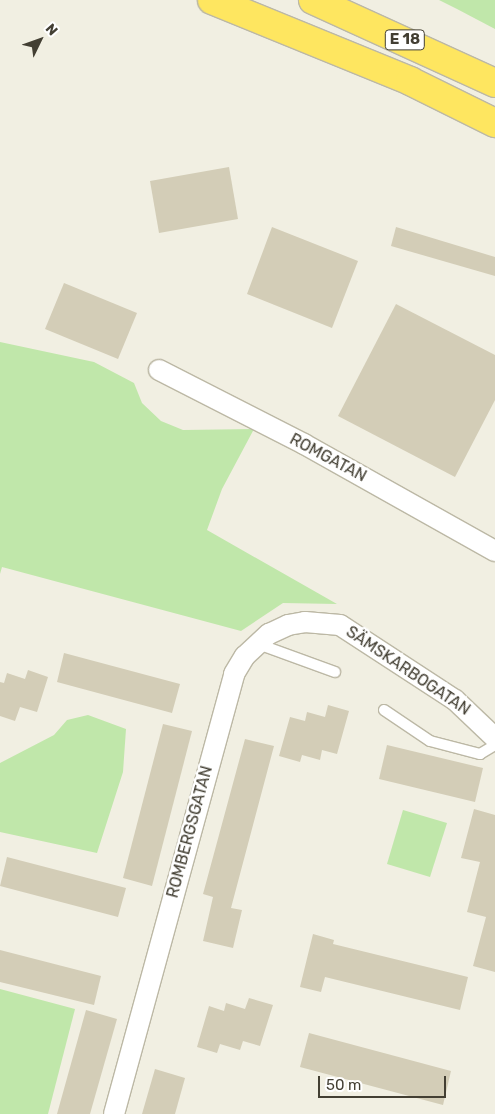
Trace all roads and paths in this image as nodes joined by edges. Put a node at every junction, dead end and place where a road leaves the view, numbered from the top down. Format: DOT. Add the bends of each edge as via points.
graph roads {
  1 [pos="212,0"];
  2 [pos="313,0"];
  3 [pos="410,81"];
  4 [pos="495,83"];
  5 [pos="495,122"];
  6 [pos="495,140"];
  7 [pos="159,370"];
  8 [pos="495,551"];
  9 [pos="340,625"];
  10 [pos="258,644"];
  11 [pos="335,672"];
  12 [pos="384,710"];
  13 [pos="495,738"];
  14 [pos="495,745"];
  15 [pos="114,1114"];
  1 -- 3 [label="highway, E 18"];
  2 -- 4 [label="highway, E 18"];
  3 -- 5 [label="highway, E 18"];
  3 -- 6 [label="highway"];
  7 -- 8 [label="street, ROMGATAN" via="312,448"];
  9 -- 10 [label="street, ROMBERGSGATAN" via="305,622 288,625"];
  9 -- 13 [label="street, SÄMSKARBOGATAN" via="455,700"];
  10 -- 11 [label="lane"];
  10 -- 15 [label="street, ROMBERGSGATAN" via="234,674"];
  12 -- 14 [label="lane" via="430,741 480,754"];
}
